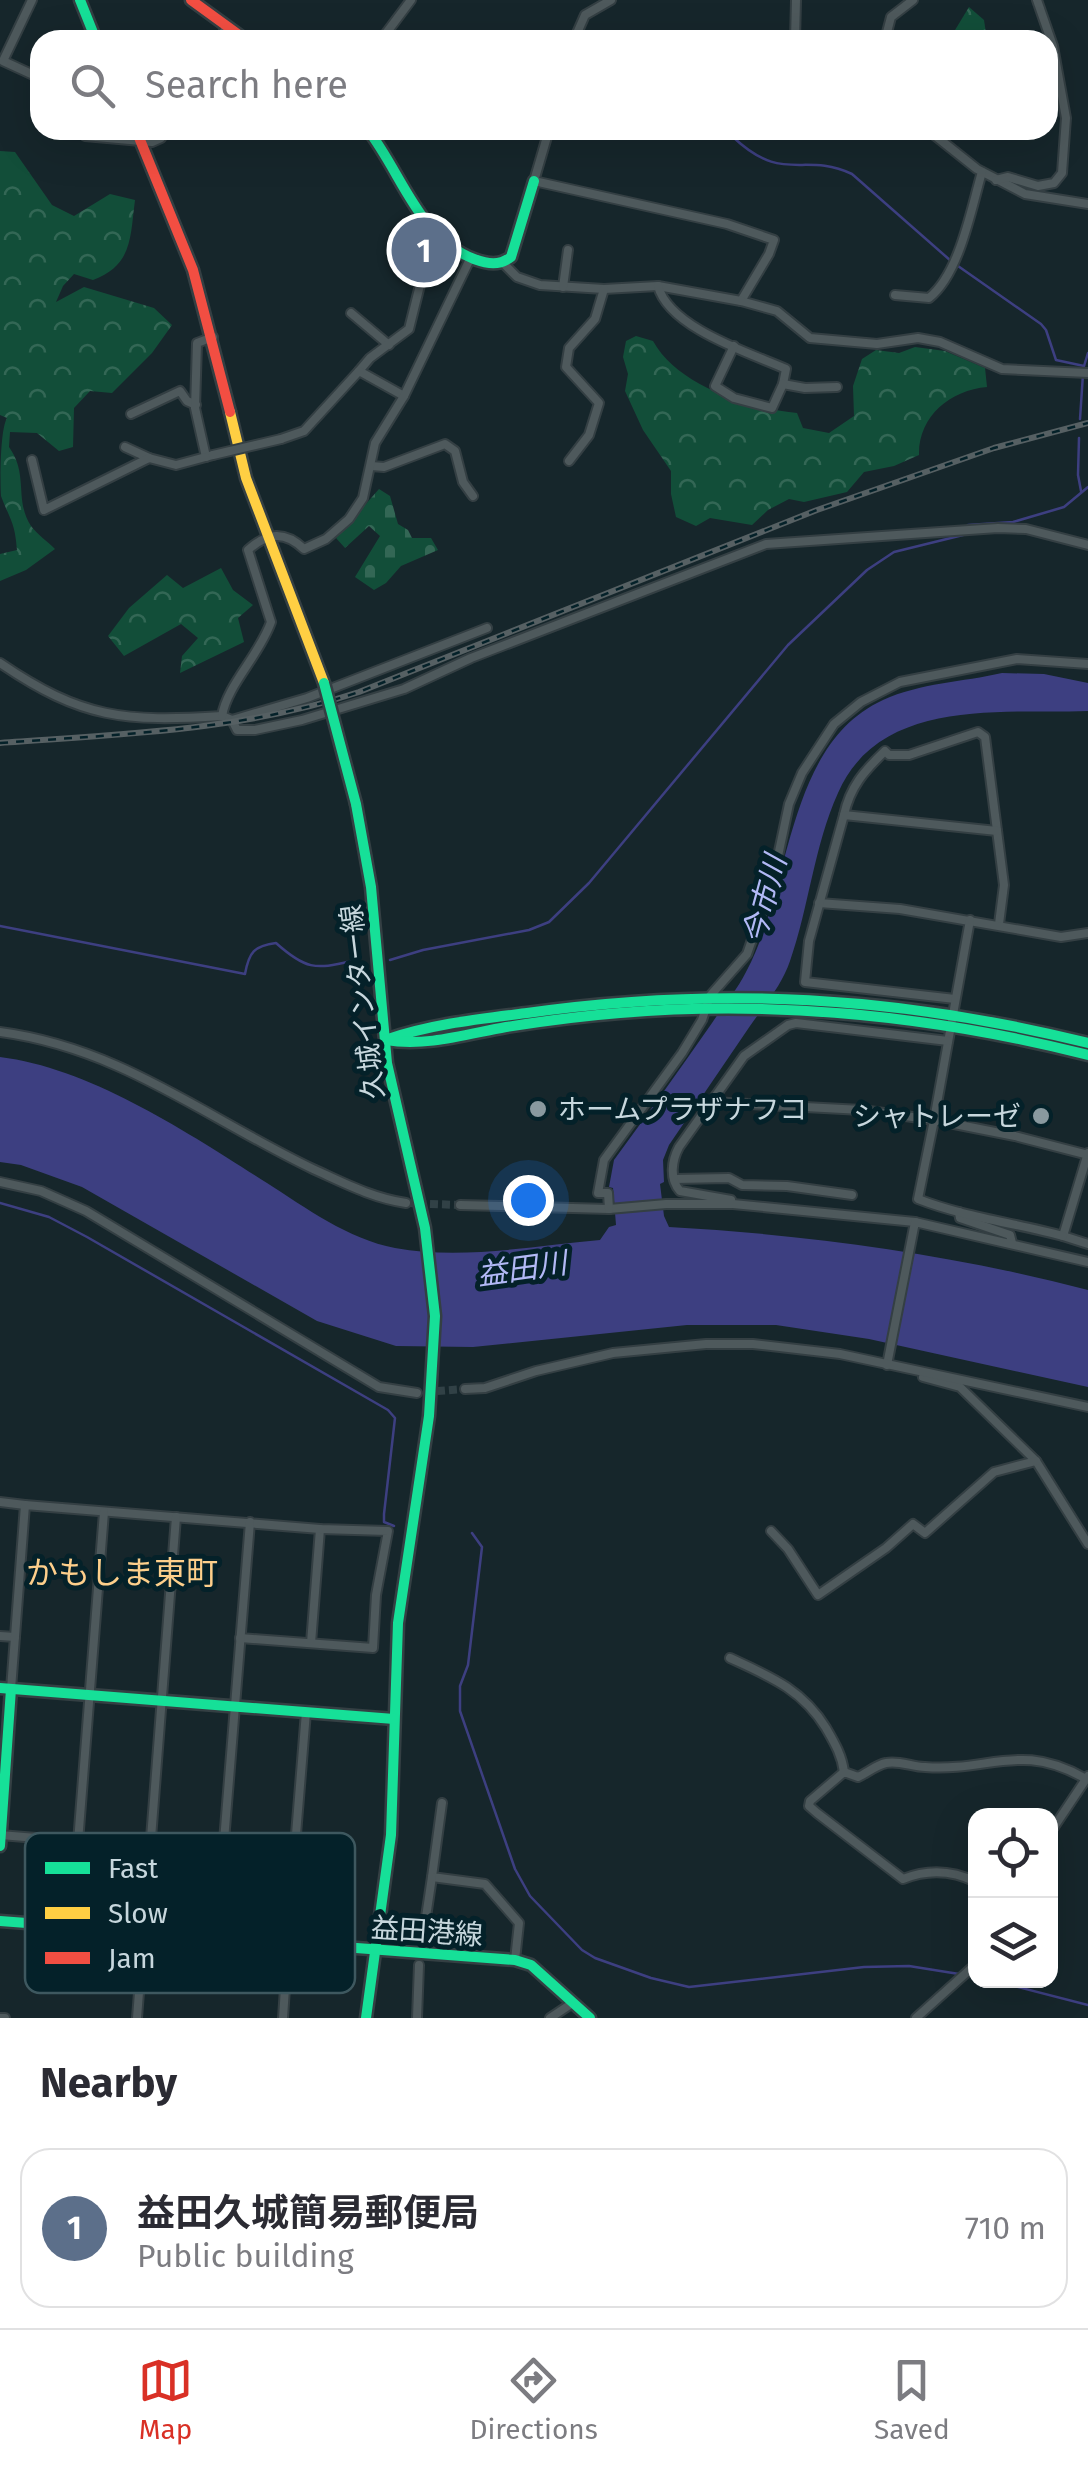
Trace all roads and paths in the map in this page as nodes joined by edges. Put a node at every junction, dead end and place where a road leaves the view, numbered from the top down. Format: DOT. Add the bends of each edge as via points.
graph roads {
  1 [pos="32,0"];
  2 [pos="80,0"];
  3 [pos="191,0"];
  4 [pos="411,0"];
  5 [pos="611,0"];
  6 [pos="796,0"];
  7 [pos="913,0"];
  8 [pos="1037,0"];
  9 [pos="227,26"];
  10 [pos="92,30"];
  11 [pos="225,30"];
  12 [pos="232,30"];
  13 [pos="388,30"];
  14 [pos="578,30"];
  15 [pos="795,30"];
  16 [pos="887,30"];
  17 [pos="1047,30"];
  18 [pos="2,64"];
  19 [pos="30,74"];
  20 [pos="1058,74"];
  21 [pos="122,140"];
  22 [pos="151,140"];
  23 [pos="374,140"];
  24 [pos="545,140"];
  25 [pos="941,140"];
  26 [pos="141,142"];
  27 [pos="982,172"];
  28 [pos="534,180"];
  29 [pos="996,180"];
  30 [pos="1088,204"];
  31 [pos="438,239"];
  32 [pos="568,250"];
  33 [pos="470,259"];
  34 [pos="504,263"];
  35 [pos="658,286"];
  36 [pos="562,287"];
  37 [pos="604,288"];
  38 [pos="896,295"];
  39 [pos="741,301"];
  40 [pos="350,314"];
  41 [pos="213,337"];
  42 [pos="390,346"];
  43 [pos="734,346"];
  44 [pos="359,371"];
  45 [pos="1088,373"];
  46 [pos="783,384"];
  47 [pos="837,386"];
  48 [pos="404,396"];
  49 [pos="196,405"];
  50 [pos="131,414"];
  51 [pos="125,446"];
  52 [pos="209,456"];
  53 [pos="148,458"];
  54 [pos="32,460"];
  55 [pos="569,461"];
  56 [pos="371,466"];
  57 [pos="473,496"];
  58 [pos="267,539"];
  59 [pos="1088,545"];
  60 [pos="487,628"];
  61 [pos="0,663"];
  62 [pos="1088,664"];
  63 [pos="222,716"];
  64 [pos="232,720"];
  65 [pos="844,815"];
  66 [pos="997,831"];
  67 [pos="819,903"];
  68 [pos="970,920"];
  69 [pos="999,924"];
  70 [pos="1088,933"];
  71 [pos="955,999"];
  72 [pos="711,1002"];
  73 [pos="952,1020"];
  74 [pos="0,1032"];
  75 [pos="384,1040"];
  76 [pos="948,1041"];
  77 [pos="1088,1043"];
  78 [pos="1088,1055"];
  79 [pos="711,1102"];
  80 [pos="934,1120"];
  81 [pos="1088,1154"];
  82 [pos="674,1179"];
  83 [pos="0,1182"];
  84 [pos="852,1195"];
  85 [pos="406,1204"];
  86 [pos="733,1204"];
  87 [pos="460,1205"];
  88 [pos="609,1209"];
  89 [pos="959,1212"];
  90 [pos="915,1222"];
  91 [pos="1063,1236"];
  92 [pos="1012,1243"];
  93 [pos="1088,1244"];
  94 [pos="1088,1262"];
  95 [pos="888,1362"];
  96 [pos="911,1369"];
  97 [pos="466,1389"];
  98 [pos="417,1393"];
  99 [pos="1088,1408"];
  100 [pos="1036,1461"];
  101 [pos="0,1502"];
  102 [pos="25,1506"];
  103 [pos="104,1512"];
  104 [pos="176,1517"];
  105 [pos="250,1522"];
  106 [pos="320,1529"];
  107 [pos="771,1531"];
  108 [pos="1088,1544"];
  109 [pos="0,1636"];
  110 [pos="15,1637"];
  111 [pos="240,1638"];
  112 [pos="310,1643"];
  113 [pos="730,1658"];
  114 [pos="6,1689"];
  115 [pos="90,1695"];
  116 [pos="161,1701"];
  117 [pos="235,1708"];
  118 [pos="306,1712"];
  119 [pos="394,1718"];
  120 [pos="844,1772"];
  121 [pos="1087,1778"];
  122 [pos="442,1803"];
  123 [pos="1058,1821"];
  124 [pos="79,1833"];
  125 [pos="151,1833"];
  126 [pos="225,1833"];
  127 [pos="296,1833"];
  128 [pos="0,1835"];
  129 [pos="25,1837"];
  130 [pos="0,1846"];
  131 [pos="432,1877"];
  132 [pos="968,1879"];
  133 [pos="0,1921"];
  134 [pos="25,1923"];
  135 [pos="423,1937"];
  136 [pos="355,1948"];
  137 [pos="377,1950"];
  138 [pos="515,1960"];
  139 [pos="419,1965"];
  140 [pos="968,1971"];
  141 [pos="138,1993"];
  142 [pos="284,1993"];
  143 [pos="571,2004"];
  144 [pos="136,2018"];
  145 [pos="282,2018"];
  146 [pos="366,2018"];
  147 [pos="416,2018"];
  148 [pos="550,2018"];
  149 [pos="590,2018"];
  150 [pos="916,2018"];
  1 -- 18 [label="street"];
  2 -- 10 [label="main road"];
  3 -- 9 [label="main road"];
  4 -- 13 [label="street"];
  5 -- 14 [label="street" via="585,15"];
  6 -- 15 [label="street"];
  7 -- 16 [label="street" via="891,16"];
  8 -- 17 [label="street"];
  9 -- 11 [label="street"];
  9 -- 12 [label="main road"];
  18 -- 19 [label="street"];
  20 -- 29 [label="street" via="1066,118 1062,173 1038,186"];
  21 -- 26 [label="street"];
  22 -- 26 [label="street"];
  23 -- 31 [label="main road"];
  24 -- 28 [label="street"];
  25 -- 27 [label="street"];
  26 -- 41 [label="main road, 久城インター線"];
  27 -- 29 [label="street"];
  27 -- 38 [label="street" via="963,242 936,292 929,298"];
  28 -- 34 [label="main road" via="517,245"];
  28 -- 39 [label="street" via="774,240"];
  29 -- 30 [label="street" via="1025,194"];
  31 -- 33 [label="main road"];
  31 -- 42 [label="street" via="414,320"];
  32 -- 36 [label="street"];
  33 -- 34 [label="main road"];
  33 -- 48 [label="street"];
  34 -- 36 [label="street" via="517,278"];
  35 -- 37 [label="street"];
  35 -- 39 [label="street"];
  35 -- 43 [label="street" via="678,313"];
  36 -- 37 [label="street"];
  37 -- 55 [label="street" via="595,319 568,348 566,367 599,403"];
  39 -- 45 [label="street" via="777,311 810,338 876,344 918,338 1002,370"];
  40 -- 42 [label="street"];
  41 -- 49 [label="street" via="197,343"];
  41 -- 58 [label="main road, 久城インター線"];
  42 -- 44 [label="street"];
  43 -- 46 [label="street" via="786,369"];
  43 -- 46 [label="street" via="714,386 772,408"];
  44 -- 48 [label="street"];
  44 -- 52 [label="street, bridge" via="304,430"];
  46 -- 47 [label="street"];
  48 -- 56 [label="street" via="374,443"];
  49 -- 50 [label="street" via="180,391"];
  49 -- 52 [label="street"];
  51 -- 53 [label="street"];
  52 -- 53 [label="street" via="176,465"];
  53 -- 54 [label="street" via="44,510"];
  56 -- 57 [label="street" via="446,444 455,450"];
  56 -- 58 [label="street" via="363,498 326,539 304,548 288,535"];
  58 -- 63 [label="street" via="250,546 248,554 272,622 224,700"];
  58 -- 75 [label="main road, 久城インター線, bridge" via="312,647 356,804 371,887"];
  59 -- 64 [label="street" via="998,528 766,544 374,698 255,730 237,730"];
  60 -- 64 [label="street" via="308,698"];
  61 -- 63 [label="street" via="82,708 133,718"];
  62 -- 72 [label="street" via="1017,659 900,682 834,724 789,804 773,880 747,954"];
  63 -- 64 [label="street"];
  65 -- 66 [label="street"];
  65 -- 66 [label="street" via="853,787 885,751 909,756 978,732 985,737"];
  65 -- 67 [label="street"];
  66 -- 69 [label="street" via="1004,885"];
  67 -- 68 [label="street"];
  67 -- 71 [label="street" via="805,982"];
  68 -- 69 [label="street"];
  68 -- 71 [label="street"];
  69 -- 70 [label="street" via="1061,937"];
  71 -- 73 [label="street"];
  72 -- 73 [label="main road" via="871,1002"];
  72 -- 75 [label="main road" via="610,1000"];
  72 -- 88 [label="street" via="604,1160 598,1193 608,1193"];
  73 -- 76 [label="street"];
  73 -- 77 [label="main road" via="1043,1030"];
  73 -- 78 [label="main road"];
  74 -- 85 [label="street" via="60,1043 126,1067 286,1156"];
  75 -- 119 [label="main road, 久城インター線" via="425,1228 435,1316 398,1623"];
  76 -- 79 [label="street" via="788,1025 744,1056"];
  76 -- 80 [label="street"];
  79 -- 80 [label="street"];
  79 -- 82 [label="street" via="674,1155"];
  80 -- 81 [label="street"];
  80 -- 89 [label="street" via="918,1199"];
  81 -- 91 [label="street"];
  82 -- 84 [label="street" via="729,1178 742,1185"];
  82 -- 86 [label="street" via="680,1191"];
  83 -- 98 [label="street" via="86,1211 379,1386"];
  86 -- 88 [label="street"];
  86 -- 90 [label="street"];
  87 -- 88 [label="street"];
  89 -- 91 [label="street"];
  89 -- 92 [label="street" via="960,1218 1010,1234"];
  90 -- 92 [label="street"];
  90 -- 95 [label="street"];
  91 -- 93 [label="street"];
  92 -- 94 [label="street"];
  95 -- 96 [label="street"];
  95 -- 97 [label="street" via="800,1348 706,1344 613,1353"];
  96 -- 99 [label="street"];
  96 -- 100 [label="street" via="960,1387"];
  100 -- 107 [label="street" via="994,1472 925,1533 913,1524 818,1595"];
  100 -- 108 [label="street"];
  101 -- 102 [label="street"];
  102 -- 103 [label="street"];
  102 -- 110 [label="street"];
  103 -- 104 [label="street"];
  103 -- 115 [label="street"];
  104 -- 105 [label="street"];
  104 -- 116 [label="street"];
  105 -- 106 [label="street"];
  105 -- 111 [label="street"];
  106 -- 112 [label="street"];
  106 -- 112 [label="street" via="388,1531 372,1648"];
  109 -- 110 [label="street"];
  110 -- 114 [label="street"];
  111 -- 112 [label="street"];
  111 -- 117 [label="street"];
  113 -- 120 [label="street" via="780,1680 814,1708"];
  114 -- 115 [label="main road"];
  114 -- 128 [label="main road"];
  115 -- 116 [label="main road"];
  115 -- 124 [label="street"];
  116 -- 117 [label="main road"];
  116 -- 125 [label="street"];
  117 -- 118 [label="main road"];
  117 -- 126 [label="street"];
  118 -- 119 [label="main road"];
  118 -- 127 [label="street"];
  119 -- 137 [label="main road, 久城インター線" via="391,1835"];
  120 -- 121 [label="street" via="858,1777 890,1761 925,1768 1012,1758 1048,1762"];
  120 -- 132 [label="street" via="809,1806 904,1879 927,1872"];
  121 -- 123 [label="street"];
  122 -- 131 [label="street"];
  128 -- 129 [label="street"];
  128 -- 130 [label="main road"];
  131 -- 135 [label="street"];
  131 -- 138 [label="street" via="485,1884 520,1923"];
  133 -- 134 [label="main road, 益田港線"];
  136 -- 137 [label="main road, 益田港線"];
  137 -- 138 [label="main road, 益田港線"];
  137 -- 146 [label="main road, 久城インター線"];
  138 -- 143 [label="main road, 益田港線" via="531,1965"];
  139 -- 147 [label="street"];
  140 -- 150 [label="street"];
  141 -- 144 [label="street"];
  142 -- 145 [label="street"];
  143 -- 148 [label="street"];
  143 -- 149 [label="main road, 益田港線"];
}
